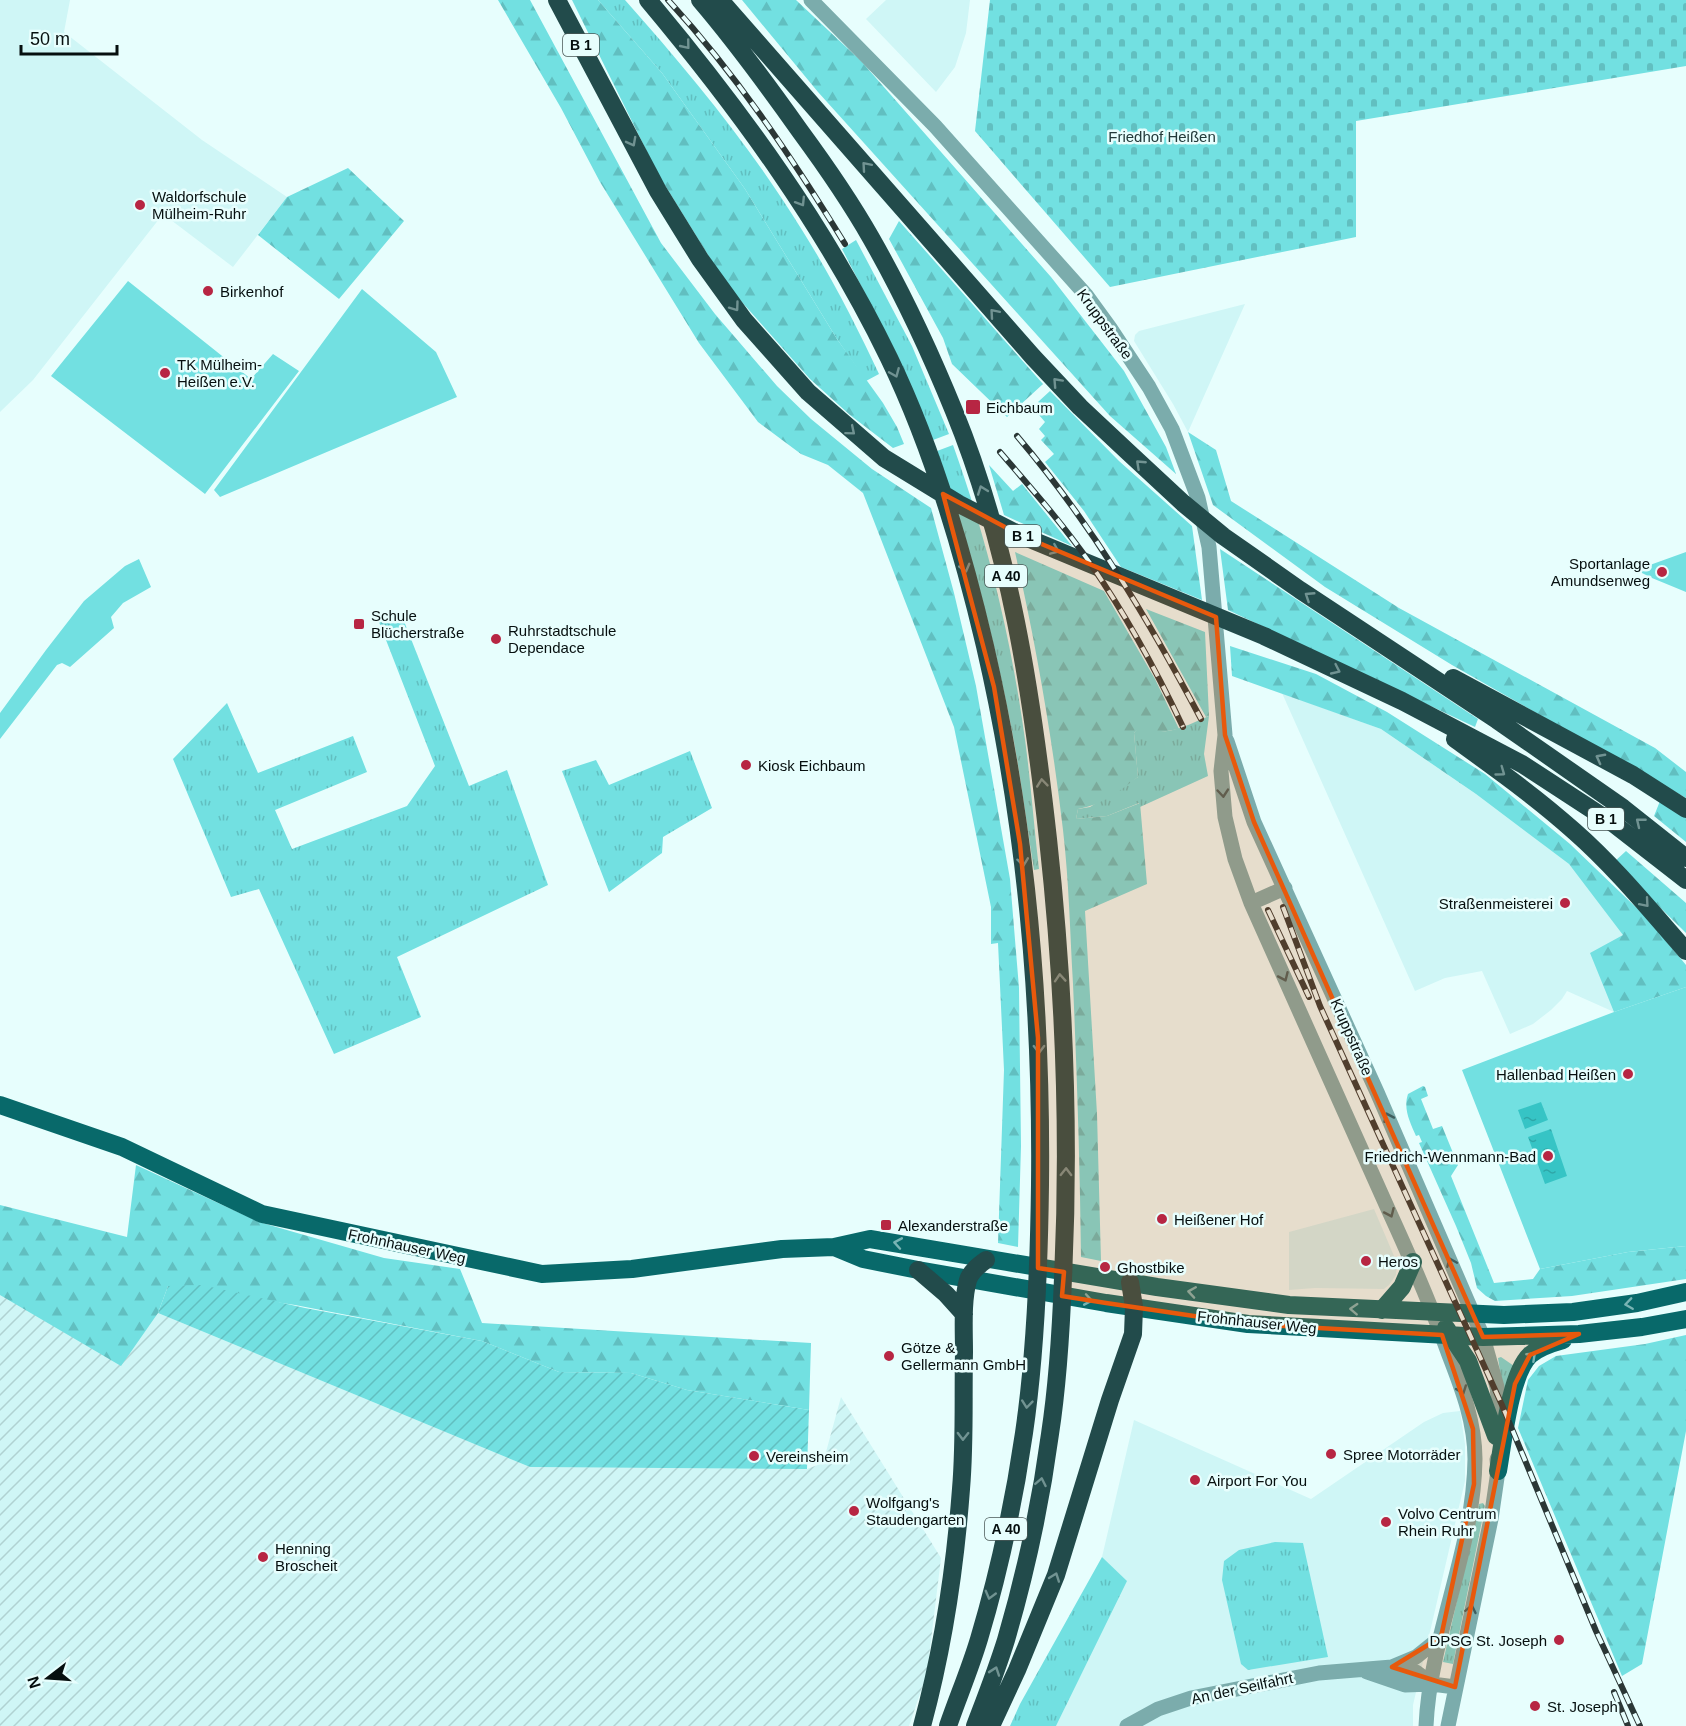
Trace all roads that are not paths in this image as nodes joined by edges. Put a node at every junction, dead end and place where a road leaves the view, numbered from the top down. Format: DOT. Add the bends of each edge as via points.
graph roads {
  1 [pos="557,0"];
  2 [pos="648,0"];
  3 [pos="700,0"];
  4 [pos="720,0"];
  5 [pos="811,0"];
  6 [pos="1358,628"];
  7 [pos="1402,701"];
  8 [pos="1226,735"];
  9 [pos="1686,809"];
  10 [pos="1686,858"];
  11 [pos="1686,880"];
  12 [pos="1285,888"];
  13 [pos="1251,903"];
  14 [pos="1686,951"];
  15 [pos="0,1105"];
  16 [pos="834,1247"];
  17 [pos="986,1260"];
  18 [pos="1413,1262"];
  19 [pos="918,1270"];
  20 [pos="968,1280"];
  21 [pos="1130,1282"];
  22 [pos="1686,1292"];
  23 [pos="1134,1307"];
  24 [pos="1382,1310"];
  25 [pos="1434,1313"];
  26 [pos="964,1314"];
  27 [pos="1474,1315"];
  28 [pos="1686,1319"];
  29 [pos="1579,1334"];
  30 [pos="1447,1335"];
  31 [pos="1483,1337"];
  32 [pos="1496,1436"];
  33 [pos="1498,1471"];
  34 [pos="1441,1637"];
  35 [pos="1392,1667"];
  36 [pos="1363,1670"];
  37 [pos="1432,1684"];
  38 [pos="1455,1687"];
  39 [pos="922,1726"];
  40 [pos="948,1726"];
  41 [pos="975,1726"];
  42 [pos="991,1726"];
  43 [pos="1127,1726"];
  44 [pos="1426,1726"];
  45 [pos="1448,1726"];
  1 -- 7 [label="highway, B 1, one-way" via="658,191 700,259 744,320 808,392 884,458 958,504 1020,535 1264,636"];
  2 -- 40 [label="highway, A 40, one-way" via="724,92 792,188 890,360 941,487 994,687 1031,928 1038,1038 1039,1227 1024,1432 1001,1553 979,1640"];
  41 -- 3 [label="highway, A 40, one-way" via="1005,1642 1026,1560 1050,1434 1060,1334 1066,1231 1064,1038 1040,760 1016,615 987,504 955,414 910,312 870,235 824,164 750,61"];
  6 -- 4 [label="highway, one-way" via="1223,536 1080,407"];
  5 -- 8 [label="street, Kruppstraße" via="935,126 1086,295 1157,401 1191,473 1206,527"];
  9 -- 6 [label="highway, one-way" via="1633,775"];
  10 -- 6 [label="highway, one-way" via="1623,808"];
  7 -- 11 [label="highway, B 1" via="1522,764 1614,824"];
  7 -- 14 [label="highway, one-way" via="1511,779 1575,831 1632,888"];
  8 -- 12 [label="street, Kruppstraße" via="1254,822"];
  8 -- 13 [label="street, Kruppstraße, one-way" via="1221,771 1225,817"];
  12 -- 13 [label="street"];
  27 -- 12 [label="street, Kruppstraße, one-way"];
  13 -- 18 [label="street, Kruppstraße, one-way"];
  15 -- 16 [label="main road, Frohnhauser Weg" via="122,1147 262,1214 542,1274 632,1269 782,1249"];
  17 -- 16 [label="main road, Frohnhauser Weg, one-way" via="870,1239"];
  16 -- 19 [label="main road, Frohnhauser Weg" via="863,1259"];
  17 -- 20 [label="highway"];
  17 -- 21 [label="main road, Frohnhauser Weg"];
  18 -- 24 [label="main road" via="1402,1287"];
  18 -- 25 [label="street, Kruppstraße"];
  19 -- 20 [label="main road, Frohnhauser Weg"];
  19 -- 26 [label="highway"];
  20 -- 23 [label="main road, Frohnhauser Weg, one-way"];
  20 -- 26 [label="highway"];
  21 -- 23 [label="highway"];
  24 -- 21 [label="main road, Frohnhauser Weg, one-way" via="1288,1305"];
  22 -- 27 [label="main road, Frohnhauser Weg, one-way" via="1573,1312"];
  23 -- 30 [label="main road, Frohnhauser Weg" via="1248,1324"];
  42 -- 23 [label="highway, one-way" via="1056,1575 1133,1334"];
  24 -- 25 [label="main road, Frohnhauser Weg"];
  25 -- 27 [label="main road, Frohnhauser Weg"];
  25 -- 30 [label="main road"];
  26 -- 39 [label="highway, one-way" via="962,1487 956,1548 939,1659"];
  27 -- 31 [label="street, Kruppstraße"];
  28 -- 29 [label="main road, Frohnhauser Weg"];
  29 -- 31 [label="main road, Frohnhauser Weg"];
  33 -- 29 [label="main road, one-way" via="1522,1366 1543,1346"];
  30 -- 31 [label="main road, Frohnhauser Weg"];
  30 -- 32 [label="main road" via="1468,1361"];
  30 -- 34 [label="street, one-way" via="1473,1429 1475,1458 1468,1523"];
  31 -- 32 [label="street, Kruppstraße" via="1497,1387"];
  32 -- 33 [label="street, Kruppstraße"];
  38 -- 33 [label="street, Kruppstraße, one-way"];
  34 -- 35 [label="street" via="1416,1657"];
  34 -- 37 [label="street"];
  35 -- 36 [label="street, An der Seilfahrt"];
  35 -- 37 [label="street, An der Seilfahrt" via="1416,1672"];
  36 -- 37 [label="street, An der Seilfahrt" via="1405,1685"];
  36 -- 43 [label="street, An der Seilfahrt" via="1319,1672 1191,1698 1158,1709"];
  37 -- 38 [label="street, An der Seilfahrt"];
  37 -- 44 [label="street"];
  38 -- 45 [label="street, Kruppstraße"];
}
